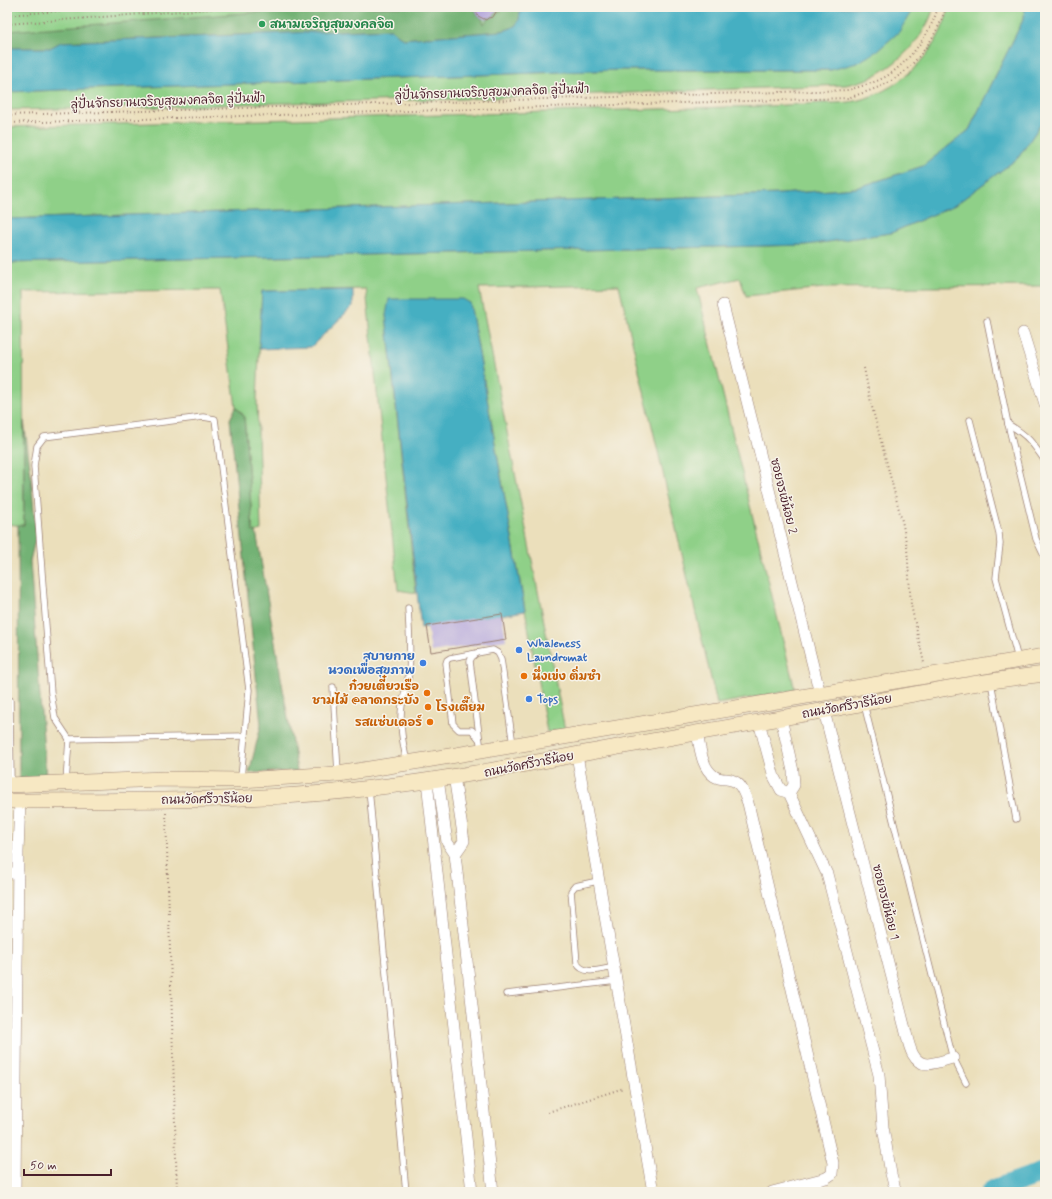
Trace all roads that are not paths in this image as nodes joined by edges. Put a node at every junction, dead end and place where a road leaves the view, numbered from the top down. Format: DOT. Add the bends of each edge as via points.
graph roads {
  1 [pos="723,305"];
  2 [pos="987,321"];
  3 [pos="1023,333"];
  4 [pos="1045,404"];
  5 [pos="970,420"];
  6 [pos="1008,424"];
  7 [pos="1045,461"];
  8 [pos="1045,558"];
  9 [pos="408,608"];
  10 [pos="477,652"];
  11 [pos="1045,656"];
  12 [pos="1018,660"];
  13 [pos="1045,674"];
  14 [pos="991,681"];
  15 [pos="333,687"];
  16 [pos="820,694"];
  17 [pos="10,700"];
  18 [pos="864,703"];
  19 [pos="824,711"];
  20 [pos="781,718"];
  21 [pos="759,722"];
  22 [pos="697,733"];
  23 [pos="245,736"];
  24 [pos="69,739"];
  25 [pos="480,745"];
  26 [pos="513,745"];
  27 [pos="577,755"];
  28 [pos="451,756"];
  29 [pos="434,759"];
  30 [pos="407,763"];
  31 [pos="338,774"];
  32 [pos="454,776"];
  33 [pos="241,780"];
  34 [pos="432,780"];
  35 [pos="66,783"];
  36 [pos="9,785"];
  37 [pos="369,788"];
  38 [pos="789,793"];
  39 [pos="14,801"];
  40 [pos="1016,819"];
  41 [pos="455,854"];
  42 [pos="7,873"];
  43 [pos="18,873"];
  44 [pos="598,880"];
  45 [pos="614,967"];
  46 [pos="617,981"];
  47 [pos="506,994"];
  48 [pos="12,1005"];
  49 [pos="953,1058"];
  50 [pos="966,1083"];
  51 [pos="11,1141"];
  52 [pos="15,1192"];
  53 [pos="406,1192"];
  54 [pos="472,1192"];
  55 [pos="493,1192"];
  56 [pos="653,1192"];
  57 [pos="772,1192"];
  58 [pos="896,1192"];
  1 -- 16 [label="street, ซอยจรเข้น้อย 2"];
  2 -- 6 [label="lane"];
  3 -- 4 [label="street"];
  5 -- 12 [label="lane" via="999,533 996,578"];
  6 -- 7 [label="lane" via="1032,441"];
  6 -- 8 [label="lane" via="1036,539"];
  9 -- 30 [label="lane" via="409,674 401,723"];
  10 -- 25 [label="lane" via="470,661"];
  10 -- 25 [label="lane" via="450,658 446,662 453,724 459,730 472,730"];
  10 -- 26 [label="lane" via="492,650 498,653"];
  11 -- 12 [label="main road, ถนนวัดศรีวารีน้อย"];
  12 -- 16 [label="main road, ถนนวัดศรีวารีน้อย"];
  13 -- 14 [label="main road, ถนนวัดศรีวารีน้อย"];
  14 -- 18 [label="main road, ถนนวัดศรีวารีน้อย"];
  14 -- 40 [label="lane"];
  15 -- 31 [label="lane"];
  16 -- 19 [label="main road"];
  16 -- 26 [label="main road, ถนนวัดศรีวารีน้อย"];
  17 -- 36 [label="lane"];
  18 -- 19 [label="main road, ถนนวัดศรีวารีน้อย"];
  18 -- 49 [label="lane"];
  19 -- 20 [label="main road, ถนนวัดศรีวารีน้อย"];
  19 -- 49 [label="street, ซอยจรเข้น้อย 1" via="913,1056 920,1063 928,1064"];
  20 -- 21 [label="main road, ถนนวัดศรีวารีน้อย"];
  20 -- 38 [label="street" via="793,770 794,785"];
  21 -- 22 [label="main road, ถนนวัดศรีวารีน้อย"];
  21 -- 38 [label="street" via="774,777 781,790"];
  22 -- 27 [label="main road, ถนนวัดศรีวารีน้อย"];
  22 -- 57 [label="street" via="707,768 714,776 733,780 738,784 748,803 833,1163 832,1174 826,1178"];
  23 -- 24 [label="lane"];
  23 -- 24 [label="lane" via="249,690 216,420 203,417 44,437 36,446 34,466 51,693 55,718"];
  23 -- 33 [label="lane"];
  24 -- 35 [label="lane"];
  25 -- 26 [label="main road, ถนนวัดศรีวารีน้อย"];
  25 -- 28 [label="main road, ถนนวัดศรีวารีน้อย"];
  27 -- 32 [label="main road, ถนนวัดศรีวารีน้อย"];
  27 -- 44 [label="street"];
  28 -- 29 [label="main road, ถนนวัดศรีวารีน้อย"];
  28 -- 32 [label="main road"];
  29 -- 30 [label="main road, ถนนวัดศรีวารีน้อย"];
  29 -- 34 [label="main road"];
  30 -- 31 [label="main road, ถนนวัดศรีวารีน้อย"];
  31 -- 33 [label="main road, ถนนวัดศรีวารีน้อย"];
  32 -- 34 [label="main road, ถนนวัดศรีวารีน้อย"];
  32 -- 41 [label="street" via="464,841"];
  33 -- 35 [label="main road, ถนนวัดศรีวารีน้อย" via="164,779"];
  34 -- 37 [label="main road, ถนนวัดศรีวารีน้อย"];
  34 -- 41 [label="street" via="447,842"];
  34 -- 54 [label="street"];
  35 -- 36 [label="main road, ถนนวัดศรีวารีน้อย"];
  37 -- 39 [label="main road, ถนนวัดศรีวารีน้อย" via="280,797"];
  37 -- 53 [label="lane"];
  38 -- 58 [label="street" via="826,874 879,1075 883,1127"];
  39 -- 43 [label="street"];
  41 -- 55 [label="street"];
  42 -- 43 [label="street"];
  43 -- 48 [label="street"];
  44 -- 45 [label="street"];
  44 -- 45 [label="lane" via="575,886 571,891 577,962 579,967 586,971"];
  45 -- 46 [label="street"];
  46 -- 47 [label="lane"];
  46 -- 56 [label="street"];
  48 -- 51 [label="street"];
  49 -- 50 [label="lane"];
  51 -- 52 [label="street"];
}
